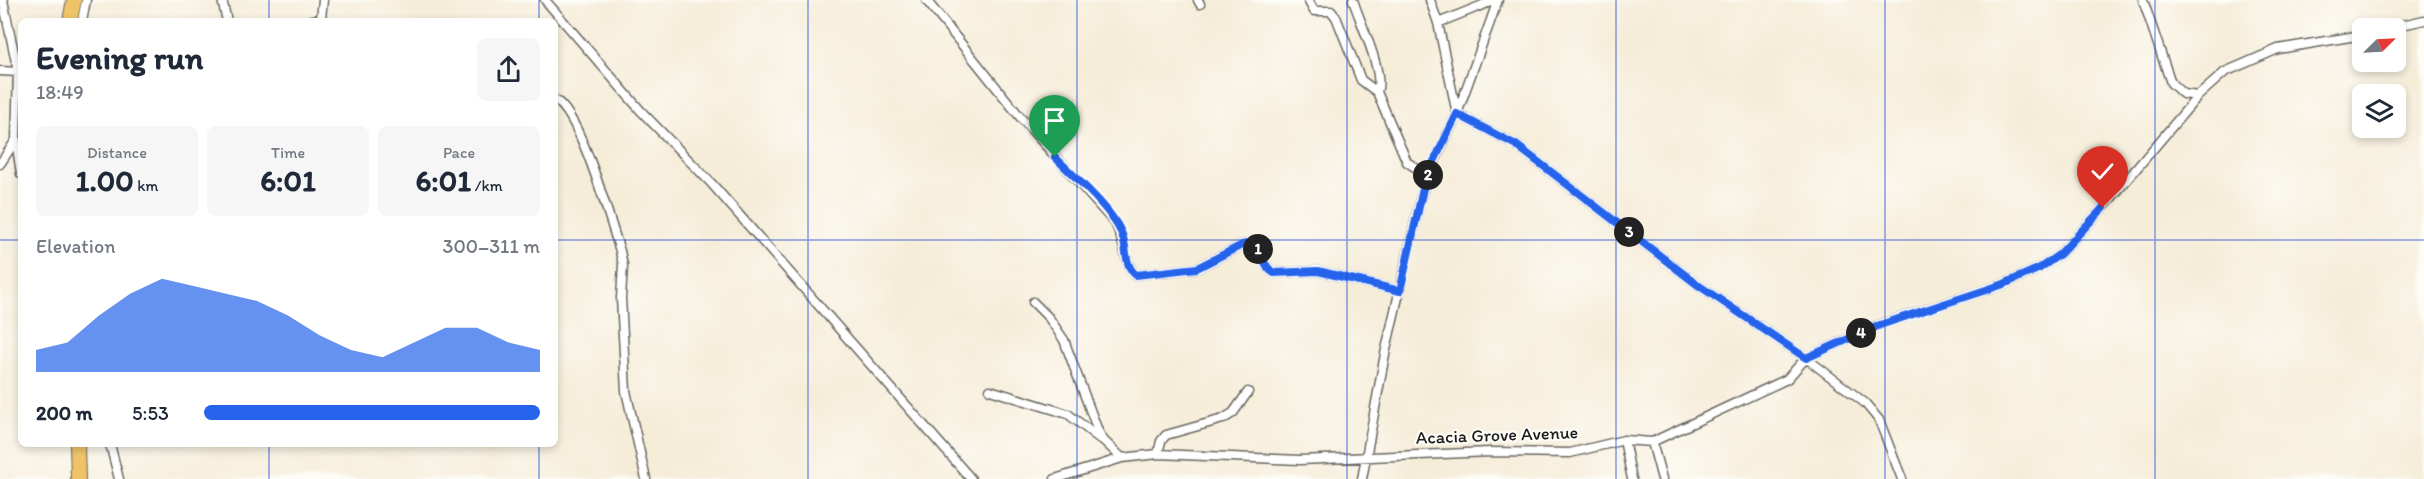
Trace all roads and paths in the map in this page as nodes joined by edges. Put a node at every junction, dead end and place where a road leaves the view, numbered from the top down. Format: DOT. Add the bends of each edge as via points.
graph roads {
  1 [pos="3,0"];
  2 [pos="74,0"];
  3 [pos="86,0"];
  4 [pos="222,0"];
  5 [pos="323,0"];
  6 [pos="545,0"];
  7 [pos="926,0"];
  8 [pos="1308,0"];
  9 [pos="1353,0"];
  10 [pos="1430,0"];
  11 [pos="1496,0"];
  12 [pos="2143,0"];
  13 [pos="71,18"];
  14 [pos="83,18"];
  15 [pos="226,18"];
  16 [pos="321,18"];
  17 [pos="2424,20"];
  18 [pos="1438,23"];
  19 [pos="2406,24"];
  20 [pos="2352,37"];
  21 [pos="0,71"];
  22 [pos="18,72"];
  23 [pos="1377,92"];
  24 [pos="2198,96"];
  25 [pos="558,102"];
  26 [pos="1457,114"];
  27 [pos="16,140"];
  28 [pos="18,154"];
  29 [pos="0,164"];
  30 [pos="1428,173"];
  31 [pos="1400,291"];
  32 [pos="1033,302"];
  33 [pos="1806,358"];
  34 [pos="990,390"];
  35 [pos="1248,392"];
  36 [pos="1624,440"];
  37 [pos="1104,441"];
  38 [pos="1652,442"];
  39 [pos="77,447"];
  40 [pos="111,447"];
  41 [pos="1158,454"];
  42 [pos="1365,456"];
  43 [pos="1122,458"];
  44 [pos="78,479"];
  45 [pos="119,479"];
  46 [pos="646,479"];
  47 [pos="971,479"];
  48 [pos="1055,479"];
  49 [pos="1362,479"];
  50 [pos="1632,479"];
  51 [pos="1662,479"];
  52 [pos="1902,479"];
  1 -- 22 [label="street"];
  2 -- 13 [label="main road"];
  3 -- 14 [label="street"];
  4 -- 15 [label="street"];
  5 -- 16 [label="street"];
  6 -- 47 [label="street"];
  7 -- 31 [label="street" via="1021,118 1114,222 1136,275 1197,268 1251,243 1274,273 1318,271"];
  8 -- 23 [label="street" via="1314,11 1334,13 1361,80"];
  9 -- 23 [label="street" via="1375,65"];
  10 -- 18 [label="street"];
  11 -- 18 [label="street"];
  11 -- 26 [label="street"];
  12 -- 24 [label="street" via="2171,83 2183,94"];
  17 -- 19 [label="street"];
  18 -- 26 [label="street"];
  20 -- 24 [label="street, Acacia Grove Avenue" via="2264,54 2225,72"];
  21 -- 22 [label="street"];
  22 -- 27 [label="street"];
  23 -- 30 [label="street" via="1407,162"];
  24 -- 33 [label="street, Acacia Grove Avenue" via="2103,208 2060,254 2040,268 1880,325"];
  25 -- 46 [label="street" via="583,141 620,251 626,391"];
  26 -- 30 [label="street"];
  26 -- 33 [label="street" via="1516,145 1698,285"];
  27 -- 28 [label="street"];
  27 -- 29 [label="street"];
  30 -- 31 [label="street"];
  31 -- 42 [label="street"];
  32 -- 37 [label="street" via="1064,340"];
  33 -- 38 [label="street, Acacia Grove Avenue" via="1787,379"];
  33 -- 52 [label="street" via="1874,411"];
  34 -- 37 [label="street" via="1068,414"];
  35 -- 41 [label="street" via="1228,416 1166,435"];
  36 -- 38 [label="street, Acacia Grove Avenue"];
  36 -- 42 [label="street, Acacia Grove Avenue" via="1570,453"];
  36 -- 50 [label="street"];
  37 -- 43 [label="street"];
  38 -- 51 [label="street"];
  39 -- 44 [label="main road"];
  40 -- 45 [label="street"];
  41 -- 42 [label="street, Acacia Grove Avenue" via="1300,460"];
  41 -- 43 [label="street, Acacia Grove Avenue"];
  42 -- 49 [label="street"];
  43 -- 48 [label="street, Acacia Grove Avenue"];
}
